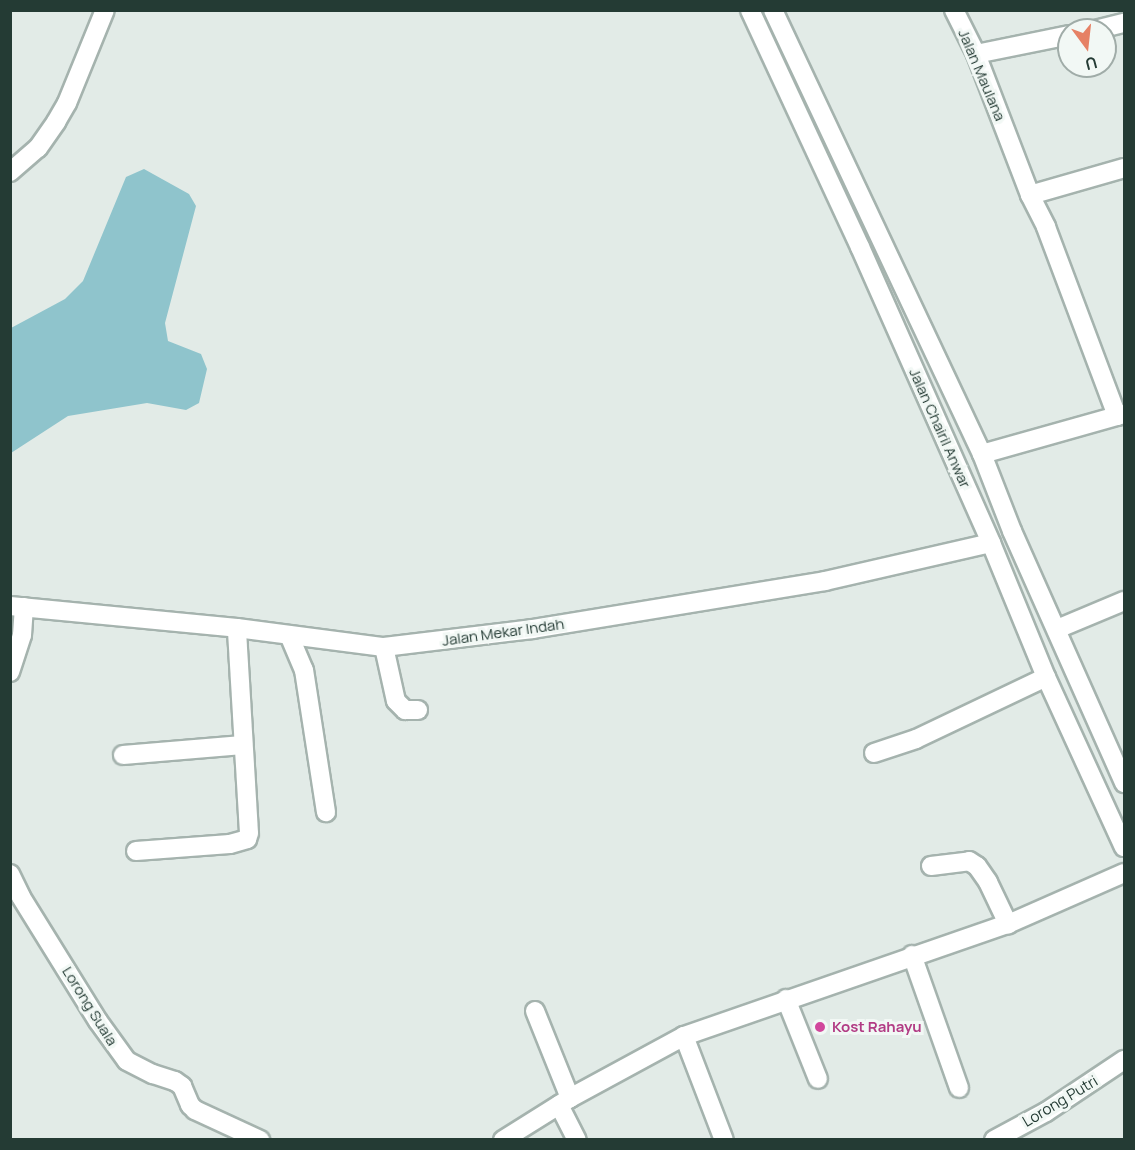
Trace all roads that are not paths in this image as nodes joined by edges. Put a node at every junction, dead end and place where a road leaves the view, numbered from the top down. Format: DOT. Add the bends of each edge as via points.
graph roads {
  1 [pos="105,10"];
  2 [pos="750,10"];
  3 [pos="773,10"];
  4 [pos="954,10"];
  5 [pos="1057,37"];
  6 [pos="976,54"];
  7 [pos="1125,168"];
  8 [pos="10,172"];
  9 [pos="1030,195"];
  10 [pos="939,362"];
  11 [pos="916,373"];
  12 [pos="1121,415"];
  13 [pos="982,454"];
  14 [pos="991,543"];
  15 [pos="1125,602"];
  16 [pos="17,607"];
  17 [pos="237,628"];
  18 [pos="1057,629"];
  19 [pos="290,635"];
  20 [pos="384,647"];
  21 [pos="10,672"];
  22 [pos="1046,677"];
  23 [pos="418,710"];
  24 [pos="243,745"];
  25 [pos="874,753"];
  26 [pos="123,755"];
  27 [pos="1125,783"];
  28 [pos="326,812"];
  29 [pos="1125,847"];
  30 [pos="136,851"];
  31 [pos="931,866"];
  32 [pos="1125,873"];
  33 [pos="10,874"];
  34 [pos="1008,924"];
  35 [pos="912,955"];
  36 [pos="786,999"];
  37 [pos="535,1011"];
  38 [pos="684,1036"];
  39 [pos="1125,1060"];
  40 [pos="818,1079"];
  41 [pos="959,1088"];
  42 [pos="565,1101"];
  43 [pos="260,1140"];
  44 [pos="503,1140"];
  45 [pos="577,1140"];
  46 [pos="724,1140"];
  47 [pos="994,1140"];
  1 -- 8 [label="street" via="61,113 38,148"];
  2 -- 11 [label="street, Jalan Chairil Anwar"];
  3 -- 10 [label="street, Jalan Chairil Anwar"];
  4 -- 6 [label="street, Jalan Maulana"];
  5 -- 6 [label="street"];
  6 -- 9 [label="street, Jalan Maulana"];
  7 -- 9 [label="street"];
  9 -- 12 [label="street, Jalan Maulana"];
  10 -- 11 [label="street"];
  10 -- 13 [label="street, Jalan Chairil Anwar"];
  11 -- 14 [label="street, Jalan Chairil Anwar"];
  12 -- 13 [label="street"];
  13 -- 18 [label="street, Jalan Chairil Anwar"];
  14 -- 20 [label="street, Jalan Mekar Indah" via="825,581 533,629"];
  14 -- 22 [label="street, Jalan Chairil Anwar"];
  15 -- 18 [label="street"];
  16 -- 17 [label="street, Jalan Mekar Indah"];
  16 -- 21 [label="street" via="22,635"];
  17 -- 19 [label="street, Jalan Mekar Indah"];
  17 -- 24 [label="street"];
  18 -- 27 [label="street, Jalan Chairil Anwar"];
  19 -- 20 [label="street, Jalan Mekar Indah"];
  19 -- 28 [label="street" via="304,670"];
  20 -- 23 [label="street" via="396,701 405,710"];
  22 -- 25 [label="street" via="926,734"];
  22 -- 29 [label="street, Jalan Chairil Anwar"];
  24 -- 26 [label="street"];
  24 -- 30 [label="street" via="247,839 230,844"];
  31 -- 34 [label="street" via="969,861 977,867"];
  32 -- 34 [label="street"];
  33 -- 43 [label="street, Lorong Suala" via="98,1021 127,1061 176,1081 195,1110"];
  34 -- 35 [label="street"];
  35 -- 36 [label="street"];
  35 -- 41 [label="street"];
  36 -- 38 [label="street"];
  36 -- 40 [label="street"];
  37 -- 42 [label="street"];
  38 -- 42 [label="street"];
  38 -- 46 [label="street"];
  39 -- 47 [label="street, Lorong Putri" via="1046,1112"];
  42 -- 44 [label="street"];
  42 -- 45 [label="street"];
}
